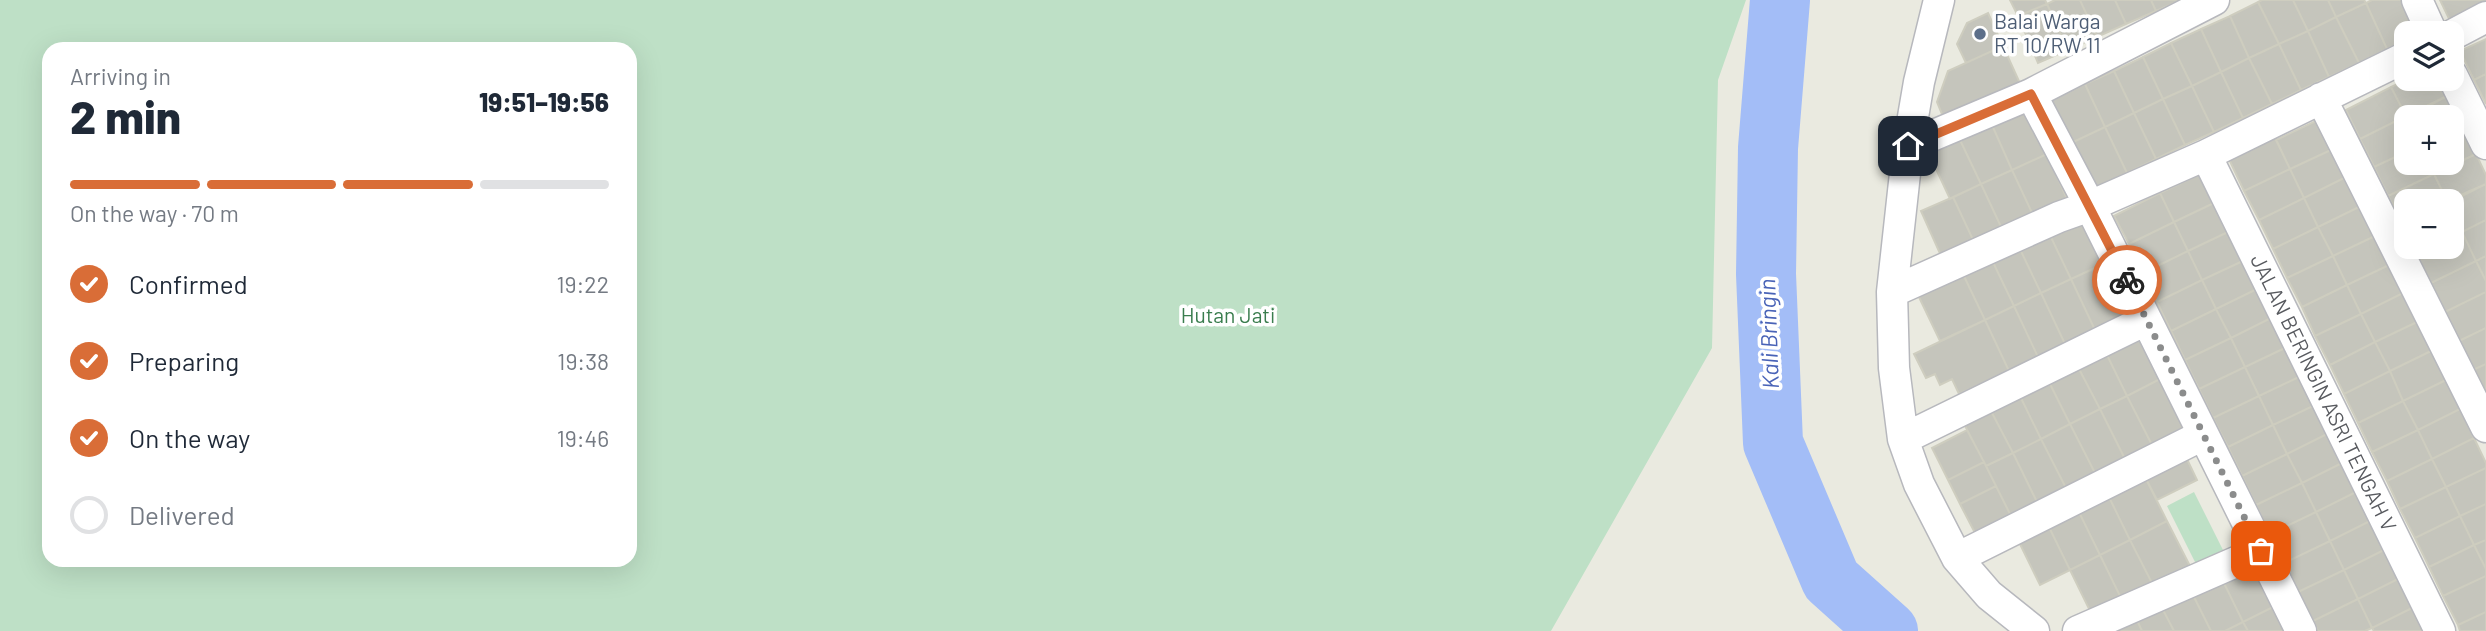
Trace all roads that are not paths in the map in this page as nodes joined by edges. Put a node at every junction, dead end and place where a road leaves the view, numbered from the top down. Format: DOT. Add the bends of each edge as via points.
graph roads {
  1 [pos="1939,0"];
  2 [pos="2214,0"];
  3 [pos="2417,0"];
  4 [pos="2486,18"];
  5 [pos="2427,21"];
  6 [pos="2464,29"];
  7 [pos="2394,63"];
  8 [pos="2460,91"];
  9 [pos="2031,94"];
  10 [pos="2320,98"];
  11 [pos="2486,144"];
  12 [pos="1908,146"];
  13 [pos="2206,155"];
  14 [pos="2090,206"];
  15 [pos="1892,292"];
  16 [pos="2146,320"];
  17 [pos="2486,427"];
  18 [pos="2203,435"];
  19 [pos="1903,439"];
  20 [pos="2261,551"];
  21 [pos="1957,558"];
  22 [pos="2034,631"];
  23 [pos="2078,631"];
  24 [pos="2301,631"];
  25 [pos="2440,631"];
  1 -- 12 [label="street"];
  2 -- 9 [label="street"];
  3 -- 5 [label="street"];
  4 -- 6 [label="street"];
  7 -- 10 [label="street"];
  8 -- 11 [label="street"];
  9 -- 12 [label="street"];
  9 -- 14 [label="street"];
  10 -- 13 [label="street"];
  10 -- 17 [label="street"];
  12 -- 15 [label="street"];
  13 -- 14 [label="street"];
  13 -- 25 [label="street, JALAN BERINGIN ASRI TENGAH V"];
  14 -- 15 [label="street"];
  14 -- 16 [label="street"];
  15 -- 19 [label="street" via="1894,369"];
  16 -- 18 [label="street"];
  16 -- 19 [label="street"];
  18 -- 20 [label="street"];
  18 -- 21 [label="street"];
  19 -- 21 [label="street" via="1919,484"];
  20 -- 23 [label="street"];
  20 -- 24 [label="street"];
  21 -- 22 [label="street" via="1989,595"];
}
